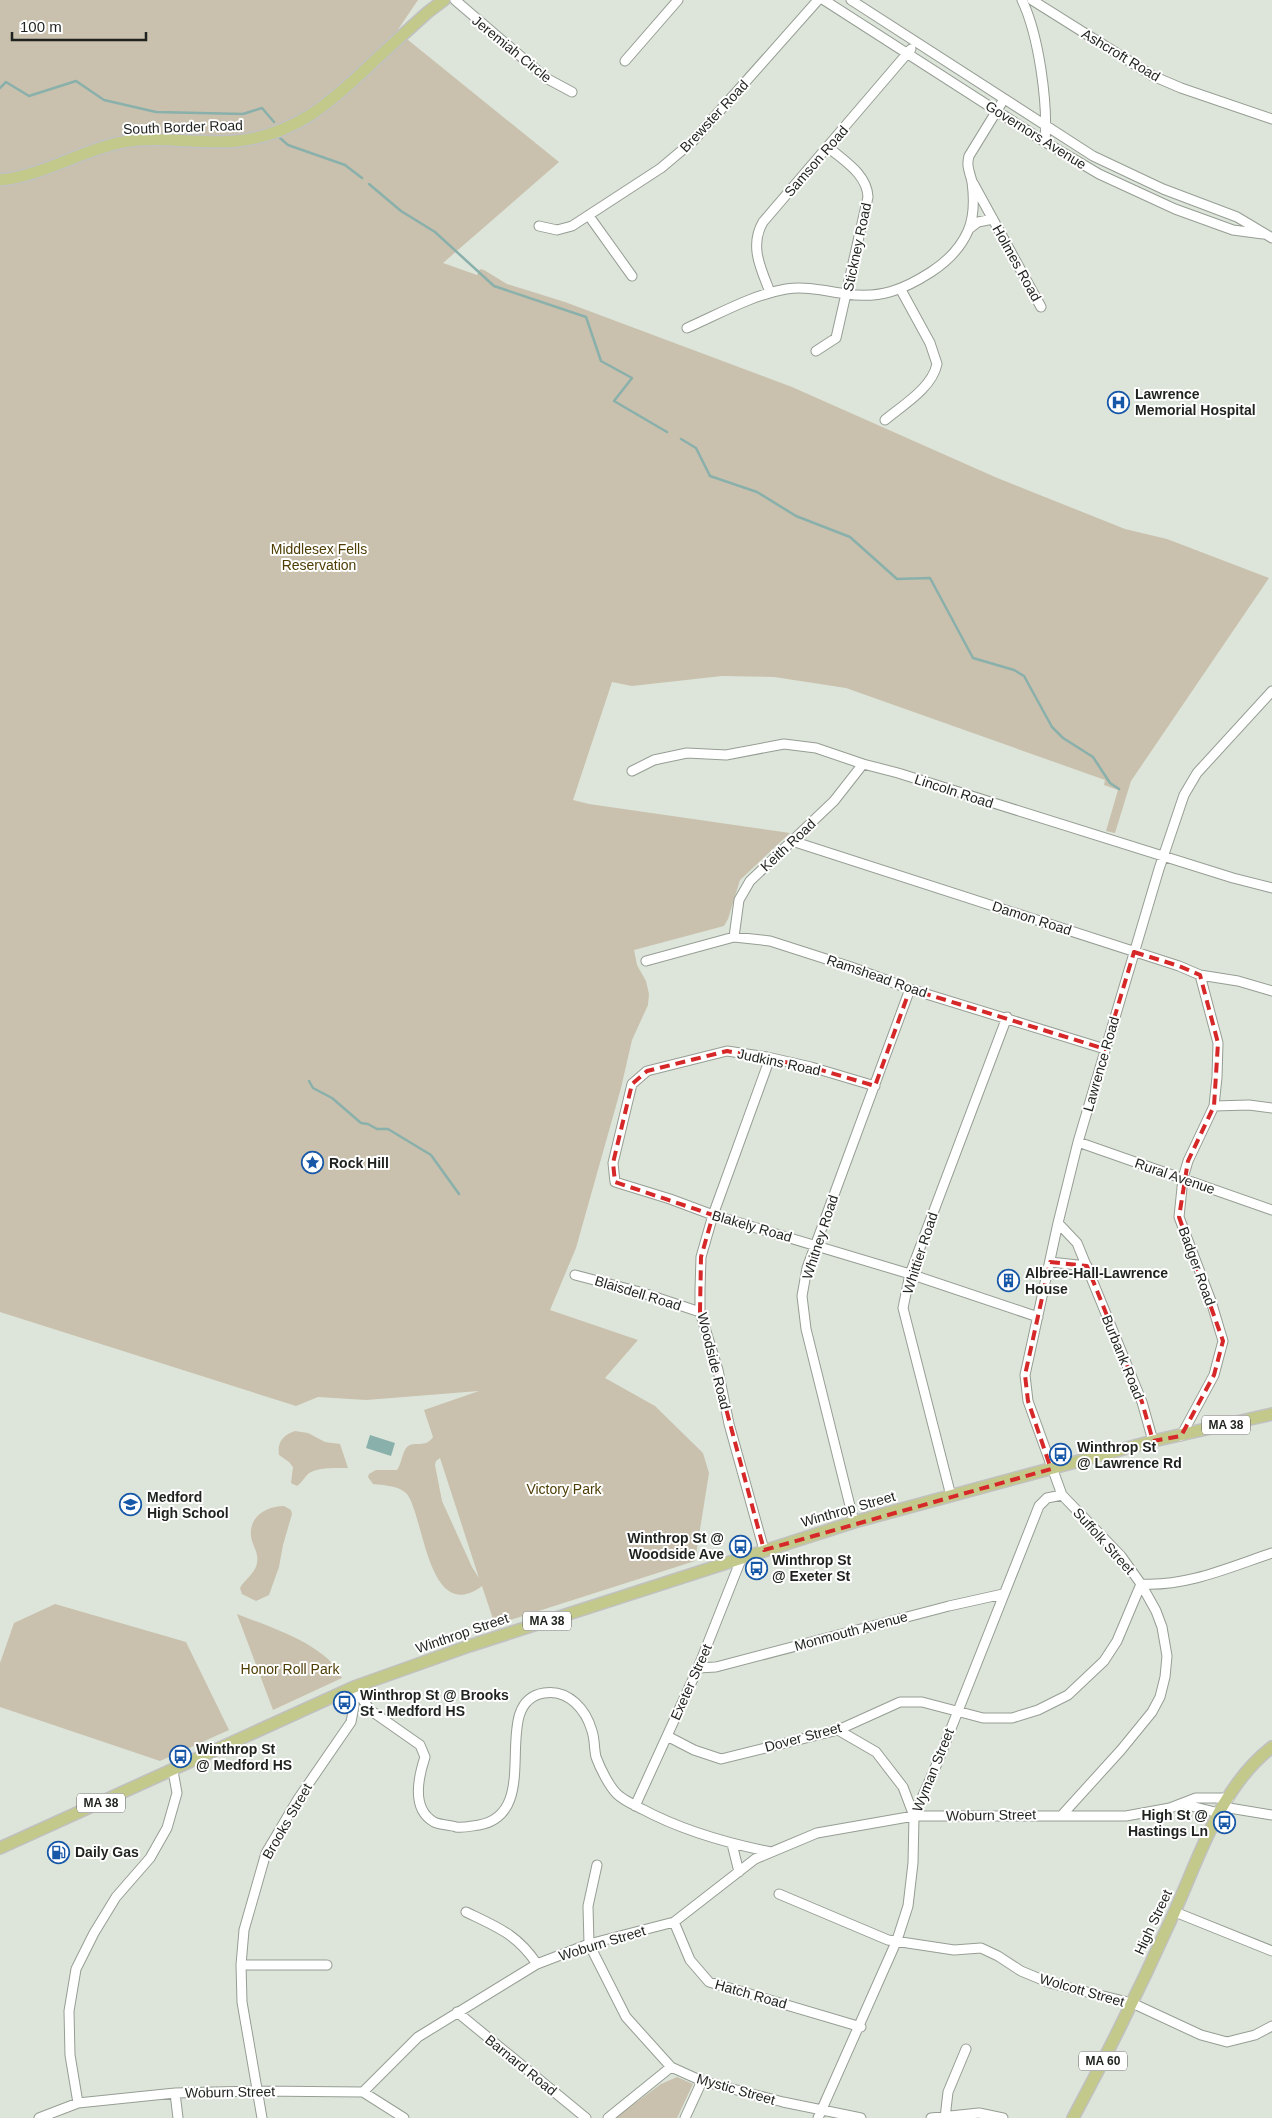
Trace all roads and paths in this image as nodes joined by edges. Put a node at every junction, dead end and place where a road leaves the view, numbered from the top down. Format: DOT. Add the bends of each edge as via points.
graph roads {
  1 [pos="444,0"];
  2 [pos="455,0"];
  3 [pos="678,0"];
  4 [pos="818,0"];
  5 [pos="824,0"];
  6 [pos="852,0"];
  7 [pos="1022,0"];
  8 [pos="1032,0"];
  9 [pos="916,42"];
  10 [pos="908,54"];
  11 [pos="625,62"];
  12 [pos="572,92"];
  13 [pos="1004,99"];
  14 [pos="997,111"];
  15 [pos="1272,119"];
  16 [pos="1046,126"];
  17 [pos="1045,142"];
  18 [pos="828,147"];
  19 [pos="0,180"];
  20 [pos="972,180"];
  21 [pos="589,216"];
  22 [pos="993,219"];
  23 [pos="539,226"];
  24 [pos="969,229"];
  25 [pos="1268,236"];
  26 [pos="632,276"];
  27 [pos="901,290"];
  28 [pos="770,292"];
  29 [pos="846,294"];
  30 [pos="1041,308"];
  31 [pos="688,328"];
  32 [pos="816,351"];
  33 [pos="885,420"];
  34 [pos="1272,692"];
  35 [pos="863,764"];
  36 [pos="632,771"];
  37 [pos="792,841"];
  38 [pos="1164,856"];
  39 [pos="1272,888"];
  40 [pos="734,937"];
  41 [pos="1134,952"];
  42 [pos="646,961"];
  43 [pos="1200,975"];
  44 [pos="910,989"];
  45 [pos="1272,991"];
  46 [pos="1007,1017"];
  47 [pos="1105,1048"];
  48 [pos="770,1058"];
  49 [pos="874,1086"];
  50 [pos="1214,1106"];
  51 [pos="1272,1108"];
  52 [pos="1078,1142"];
  53 [pos="614,1176"];
  54 [pos="1183,1178"];
  55 [pos="1272,1210"];
  56 [pos="713,1215"];
  57 [pos="1058,1223"];
  58 [pos="816,1244"];
  59 [pos="1050,1262"];
  60 [pos="1087,1266"];
  61 [pos="910,1274"];
  62 [pos="575,1275"];
  63 [pos="700,1312"];
  64 [pos="1038,1317"];
  65 [pos="1272,1414"];
  66 [pos="1181,1436"];
  67 [pos="1153,1441"];
  68 [pos="1051,1469"];
  69 [pos="1062,1494"];
  70 [pos="951,1496"];
  71 [pos="854,1522"];
  72 [pos="764,1550"];
  73 [pos="1272,1553"];
  74 [pos="742,1557"];
  75 [pos="1141,1584"];
  76 [pos="1003,1594"];
  77 [pos="698,1668"];
  78 [pos="354,1687"];
  79 [pos="957,1712"];
  80 [pos="838,1730"];
  81 [pos="667,1736"];
  82 [pos="1272,1748"];
  83 [pos="173,1771"];
  84 [pos="1183,1804"];
  85 [pos="636,1806"];
  86 [pos="1224,1806"];
  87 [pos="1062,1814"];
  88 [pos="1272,1815"];
  89 [pos="914,1816"];
  90 [pos="732,1844"];
  91 [pos="0,1848"];
  92 [pos="771,1852"];
  93 [pos="597,1865"];
  94 [pos="739,1872"];
  95 [pos="779,1894"];
  96 [pos="466,1912"];
  97 [pos="1175,1912"];
  98 [pos="674,1922"];
  99 [pos="897,1940"];
  100 [pos="589,1944"];
  101 [pos="1272,1951"];
  102 [pos="537,1964"];
  103 [pos="241,1965"];
  104 [pos="327,1965"];
  105 [pos="1132,2003"];
  106 [pos="457,2012"];
  107 [pos="1272,2026"];
  108 [pos="860,2027"];
  109 [pos="966,2049"];
  110 [pos="671,2067"];
  111 [pos="702,2081"];
  112 [pos="256,2091"];
  113 [pos="363,2092"];
  114 [pos="175,2093"];
  115 [pos="78,2103"];
  116 [pos="64,2108"];
  117 [pos="820,2114"];
  118 [pos="946,2117"];
  119 [pos="39,2118"];
  120 [pos="66,2118"];
  121 [pos="178,2118"];
  122 [pos="262,2118"];
  123 [pos="404,2118"];
  124 [pos="586,2118"];
  125 [pos="608,2118"];
  126 [pos="685,2118"];
  127 [pos="861,2118"];
  128 [pos="931,2118"];
  129 [pos="1003,2118"];
  130 [pos="1073,2118"];
  1 -- 19 [label="main road, South Border Road" via="330,102 286,129 249,140 136,140 107,145 17,178"];
  2 -- 12 [label="street, Jeremiah Circle" via="546,78"];
  3 -- 11 [label="street"];
  4 -- 21 [label="street, Brewster Road" via="693,141 667,164"];
  5 -- 10 [label="street, Governors Avenue"];
  6 -- 9 [label="street, Governors Avenue"];
  7 -- 16 [label="street" via="1038,63"];
  8 -- 15 [label="street, Ashcroft Road" via="1152,76"];
  9 -- 10 [label="street, Samson Road"];
  9 -- 13 [label="street, Governors Avenue"];
  10 -- 14 [label="street, Governors Avenue"];
  10 -- 18 [label="street, Samson Road"];
  13 -- 14 [label="street"];
  13 -- 16 [label="street, Governors Avenue"];
  14 -- 17 [label="street, Governors Avenue"];
  14 -- 20 [label="street" via="969,156 967,165"];
  16 -- 17 [label="street"];
  16 -- 25 [label="street, Governors Avenue" via="1119,170 1237,217"];
  17 -- 25 [label="street, Governors Avenue" via="1098,174 1175,210 1233,230"];
  18 -- 28 [label="street, Samson Road" via="765,218 759,230 757,256"];
  18 -- 29 [label="street, Stickney Road" via="861,175 868,191"];
  20 -- 22 [label="street, Holmes Road"];
  20 -- 24 [label="street"];
  21 -- 23 [label="street, Brewster Road" via="564,229"];
  21 -- 26 [label="street"];
  22 -- 24 [label="street, Holmes Road" via="982,220"];
  22 -- 30 [label="street, Holmes Road"];
  24 -- 27 [label="street" via="950,258"];
  27 -- 29 [label="street" via="880,295"];
  27 -- 33 [label="street" via="930,343 937,364 928,382"];
  28 -- 29 [label="street" via="812,288"];
  28 -- 31 [label="street"];
  29 -- 32 [label="street, Stickney Road" via="836,338"];
  34 -- 38 [label="street, Lawrence Road" via="1197,773 1184,795"];
  35 -- 36 [label="street, Lincoln Road" via="816,748 784,744 726,755 687,753 654,760"];
  35 -- 37 [label="street, Keith Road" via="834,801"];
  35 -- 38 [label="street, Lincoln Road" via="898,772"];
  37 -- 40 [label="street, Keith Road" via="750,880 739,900"];
  37 -- 41 [label="street, Damon Road"];
  38 -- 39 [label="street, Lincoln Road"];
  38 -- 41 [label="street, Lawrence Road"];
  40 -- 42 [label="street, Ramshead Road"];
  40 -- 44 [label="street, Ramshead Road" via="770,941 851,966"];
  41 -- 43 [label="street, Damon Road"];
  41 -- 47 [label="street, Lawrence Road"];
  43 -- 45 [label="street, Damon Road"];
  43 -- 50 [label="street, Badger Road" via="1218,1043"];
  44 -- 46 [label="street, Ramshead Road"];
  44 -- 49 [label="street, Whitney Road"];
  46 -- 47 [label="street, Ramshead Road"];
  46 -- 61 [label="street, Whittier Road"];
  47 -- 52 [label="street, Lawrence Road"];
  48 -- 49 [label="street, Judkins Road"];
  48 -- 53 [label="street, Judkins Road" via="727,1051 647,1071 632,1084 613,1163"];
  48 -- 56 [label="street, Woodside Road"];
  49 -- 58 [label="street, Whitney Road"];
  50 -- 51 [label="street"];
  50 -- 54 [label="street, Badger Road" via="1188,1160"];
  52 -- 54 [label="street, Rural Avenue"];
  52 -- 57 [label="street, Lawrence Road"];
  53 -- 56 [label="street, Blakely Road" via="615,1182"];
  54 -- 55 [label="street, Rural Avenue"];
  54 -- 66 [label="street, Badger Road" via="1179,1217 1223,1341 1214,1375"];
  56 -- 58 [label="street, Blakely Road"];
  56 -- 63 [label="street, Woodside Road" via="701,1257"];
  57 -- 59 [label="street, Lawrence Road"];
  57 -- 60 [label="street, Burbank Road" via="1077,1243"];
  58 -- 61 [label="street, Blakely Road"];
  58 -- 71 [label="street, Whitney Road" via="802,1296 806,1329"];
  59 -- 60 [label="street"];
  59 -- 64 [label="street, Lawrence Road"];
  60 -- 67 [label="street, Burbank Road" via="1142,1402"];
  61 -- 64 [label="street, Blakely Road"];
  61 -- 70 [label="street, Whittier Road" via="904,1308"];
  62 -- 63 [label="street, Blaisdell Road"];
  63 -- 72 [label="street, Woodside Road"];
  64 -- 68 [label="street, Lawrence Road" via="1025,1389"];
  65 -- 66 [label="main road, Winthrop Street / MA 38"];
  66 -- 67 [label="main road, Winthrop Street / MA 38"];
  67 -- 68 [label="main road, Winthrop Street / MA 38"];
  68 -- 69 [label="street, Suffolk Street"];
  68 -- 70 [label="main road, Winthrop Street / MA 38"];
  69 -- 75 [label="street, Suffolk Street" via="1121,1556"];
  69 -- 76 [label="street, Wyman Street" via="1047,1498 1039,1506"];
  70 -- 71 [label="main road, Winthrop Street / MA 38"];
  71 -- 72 [label="main road, Winthrop Street / MA 38"];
  72 -- 74 [label="main road, Winthrop Street / MA 38"];
  73 -- 75 [label="street" via="1189,1580"];
  74 -- 77 [label="street, Exeter Street"];
  74 -- 78 [label="main road, Winthrop Street / MA 38"];
  75 -- 79 [label="street, Dover Street" via="1117,1641 1104,1661 1068,1696 1012,1718 983,1718"];
  75 -- 87 [label="street, Suffolk Street" via="1162,1627 1167,1656 1160,1697 1140,1728"];
  76 -- 77 [label="street, Monmouth Avenue" via="716,1667"];
  76 -- 79 [label="street, Wyman Street"];
  77 -- 81 [label="street, Exeter Street"];
  78 -- 83 [label="main road, Winthrop Street / MA 38"];
  78 -- 85 [label="street" via="370,1710 420,1745 425,1757 419,1774 418,1793 422,1812 435,1822 462,1828 488,1823 505,1810 512,1794 517,1723 527,1702 543,1693 558,1692 583,1710 597,1758 607,1778 616,1793"];
  78 -- 103 [label="street, Brooks Street" via="351,1722 298,1799 266,1853 244,1930"];
  79 -- 80 [label="street, Dover Street" via="922,1702 900,1702"];
  79 -- 89 [label="street, Wyman Street"];
  80 -- 81 [label="street, Dover Street" via="721,1758 694,1750"];
  80 -- 89 [label="street" via="876,1752 903,1787"];
  81 -- 85 [label="street, Exeter Street"];
  82 -- 86 [label="main road, High Street / MA 60" via="1253,1764"];
  83 -- 91 [label="main road, Winthrop Street / MA 38"];
  83 -- 115 [label="street" via="177,1793 167,1828 150,1858 116,1897 76,1969 69,2011 70,2055"];
  84 -- 86 [label="street, Woburn Street"];
  84 -- 86 [label="street, Woburn Street" via="1196,1798"];
  84 -- 87 [label="street, Woburn Street" via="1126,1816"];
  85 -- 90 [label="street" via="667,1822"];
  86 -- 88 [label="street"];
  86 -- 97 [label="main road, High Street / MA 60" via="1201,1848"];
  87 -- 89 [label="street, Woburn Street"];
  89 -- 92 [label="street, Woburn Street" via="817,1833"];
  89 -- 99 [label="street, Wyman Street" via="908,1906"];
  90 -- 92 [label="street"];
  90 -- 94 [label="street"];
  92 -- 94 [label="street, Woburn Street" via="755,1859"];
  93 -- 100 [label="street" via="588,1906"];
  94 -- 98 [label="street, Woburn Street"];
  95 -- 99 [label="street, Wolcott Street" via="888,1940"];
  96 -- 102 [label="street" via="511,1934"];
  97 -- 101 [label="street"];
  97 -- 105 [label="main road, High Street / MA 60"];
  98 -- 100 [label="street, Woburn Street"];
  98 -- 108 [label="street, Hatch Road" via="690,1960 709,1982"];
  99 -- 105 [label="street, Wolcott Street" via="954,1950 981,1948 1050,1983"];
  99 -- 108 [label="street, Wyman Street"];
  100 -- 102 [label="street, Woburn Street"];
  100 -- 110 [label="street, Mystic Street" via="626,2017"];
  102 -- 106 [label="street, Woburn Street"];
  103 -- 104 [label="street"];
  103 -- 112 [label="street, Brooks Street" via="242,2002"];
  105 -- 107 [label="street, Wolcott Street" via="1201,2035 1227,2042 1255,2035"];
  105 -- 130 [label="main road, High Street / MA 60"];
  106 -- 113 [label="street, Woburn Street" via="418,2037"];
  106 -- 124 [label="street, Barnard Road"];
  108 -- 117 [label="street, Wyman Street"];
  109 -- 118 [label="street" via="948,2092"];
  110 -- 111 [label="street, Mystic Street"];
  110 -- 125 [label="street"];
  111 -- 117 [label="street, Mystic Street"];
  111 -- 126 [label="street"];
  112 -- 113 [label="street, Woburn Street"];
  112 -- 114 [label="street, Woburn Street"];
  112 -- 122 [label="street, Brooks Street"];
  113 -- 123 [label="street"];
  114 -- 115 [label="street, Woburn Street"];
  114 -- 121 [label="street"];
  115 -- 116 [label="street, Woburn Street"];
  116 -- 119 [label="street, Woburn Street"];
  116 -- 120 [label="street"];
  117 -- 127 [label="street, Mystic Street"];
  118 -- 128 [label="street"];
  118 -- 129 [label="street" via="980,2113"];
}
